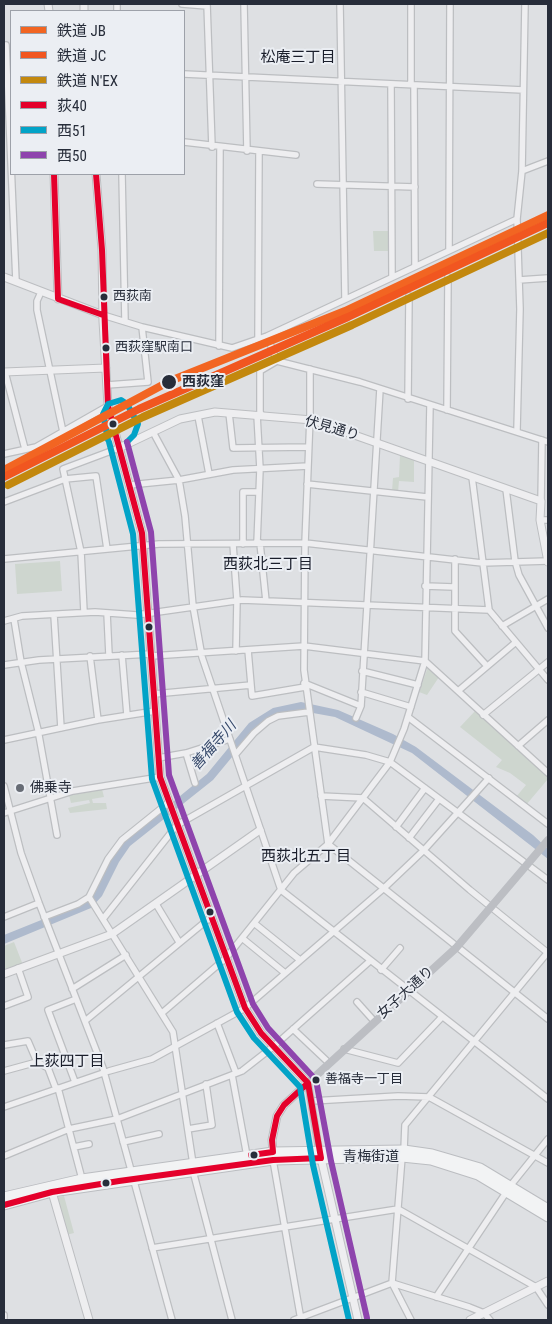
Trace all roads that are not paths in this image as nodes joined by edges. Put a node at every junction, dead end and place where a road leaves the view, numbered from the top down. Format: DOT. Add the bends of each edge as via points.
graph roads {
  1 [pos="182,4"];
  2 [pos="244,4"];
  3 [pos="340,4"];
  4 [pos="411,4"];
  5 [pos="450,4"];
  6 [pos="525,4"];
  7 [pos="207,5"];
  8 [pos="7,45"];
  9 [pos="185,74"];
  10 [pos="210,75"];
  11 [pos="245,76"];
  12 [pos="342,81"];
  13 [pos="391,84"];
  14 [pos="413,85"];
  15 [pos="450,86"];
  16 [pos="523,90"];
  17 [pos="185,142"];
  18 [pos="212,147"];
  19 [pos="220,147"];
  20 [pos="8,149"];
  21 [pos="247,151"];
  22 [pos="259,152"];
  23 [pos="296,155"];
  24 [pos="548,161"];
  25 [pos="522,171"];
  26 [pos="54,175"];
  27 [pos="96,175"];
  28 [pos="122,175"];
  29 [pos="317,184"];
  30 [pos="343,185"];
  31 [pos="392,186"];
  32 [pos="415,187"];
  33 [pos="518,218"];
  34 [pos="449,250"];
  35 [pos="415,266"];
  36 [pos="4,277"];
  37 [pos="392,277"];
  38 [pos="448,277"];
  39 [pos="548,278"];
  40 [pos="519,280"];
  41 [pos="16,281"];
  42 [pos="41,292"];
  43 [pos="408,296"];
  44 [pos="58,299"];
  45 [pos="345,299"];
  46 [pos="103,315"];
  47 [pos="124,321"];
  48 [pos="142,327"];
  49 [pos="267,336"];
  50 [pos="258,339"];
  51 [pos="219,346"];
  52 [pos="278,360"];
  53 [pos="106,368"];
  54 [pos="310,369"];
  55 [pos="50,371"];
  56 [pos="5,372"];
  57 [pos="107,384"];
  58 [pos="380,389"];
  59 [pos="408,398"];
  60 [pos="430,405"];
  61 [pos="108,406"];
  62 [pos="447,410"];
  63 [pos="229,413"];
  64 [pos="260,415"];
  65 [pos="198,416"];
  66 [pos="310,420"];
  67 [pos="517,430"];
  68 [pos="63,432"];
  69 [pos="152,432"];
  70 [pos="545,441"];
  71 [pos="377,442"];
  72 [pos="308,447"];
  73 [pos="119,448"];
  74 [pos="259,448"];
  75 [pos="25,450"];
  76 [pos="4,454"];
  77 [pos="428,461"];
  78 [pos="308,466"];
  79 [pos="260,469"];
  80 [pos="209,474"];
  81 [pos="472,477"];
  82 [pos="65,479"];
  83 [pos="179,480"];
  84 [pos="307,484"];
  85 [pos="129,485"];
  86 [pos="506,489"];
  87 [pos="373,490"];
  88 [pos="259,492"];
  89 [pos="427,497"];
  90 [pos="541,501"];
  91 [pos="4,502"];
  92 [pos="540,520"];
  93 [pos="548,520"];
  94 [pos="259,543"];
  95 [pos="305,543"];
  96 [pos="188,544"];
  97 [pos="233,544"];
  98 [pos="242,544"];
  99 [pos="144,545"];
  100 [pos="370,548"];
  101 [pos="107,549"];
  102 [pos="81,552"];
  103 [pos="426,555"];
  104 [pos="4,559"];
  105 [pos="455,559"];
  106 [pos="515,561"];
  107 [pos="548,561"];
  108 [pos="482,563"];
  109 [pos="426,586"];
  110 [pos="454,587"];
  111 [pos="237,600"];
  112 [pos="548,600"];
  113 [pos="266,601"];
  114 [pos="304,601"];
  115 [pos="366,605"];
  116 [pos="193,606"];
  117 [pos="425,607"];
  118 [pos="536,607"];
  119 [pos="454,610"];
  120 [pos="488,610"];
  121 [pos="84,612"];
  122 [pos="107,612"];
  123 [pos="148,613"];
  124 [pos="54,615"];
  125 [pos="14,619"];
  126 [pos="4,621"];
  127 [pos="502,626"];
  128 [pos="548,628"];
  129 [pos="516,642"];
  130 [pos="304,646"];
  131 [pos="248,650"];
  132 [pos="236,651"];
  133 [pos="201,652"];
  134 [pos="363,653"];
  135 [pos="109,655"];
  136 [pos="122,655"];
  137 [pos="151,655"];
  138 [pos="90,656"];
  139 [pos="57,659"];
  140 [pos="425,661"];
  141 [pos="21,662"];
  142 [pos="548,662"];
  143 [pos="4,665"];
  144 [pos="487,666"];
  145 [pos="539,670"];
  146 [pos="362,671"];
  147 [pos="548,680"];
  148 [pos="251,685"];
  149 [pos="305,685"];
  150 [pos="418,685"];
  151 [pos="212,689"];
  152 [pos="458,691"];
  153 [pos="361,692"];
  154 [pos="154,694"];
  155 [pos="361,706"];
  156 [pos="411,708"];
  157 [pos="308,709"];
  158 [pos="155,711"];
  159 [pos="127,715"];
  160 [pos="483,715"];
  161 [pos="408,717"];
  162 [pos="356,718"];
  163 [pos="98,720"];
  164 [pos="548,720"];
  165 [pos="61,728"];
  166 [pos="38,732"];
  167 [pos="4,740"];
  168 [pos="231,742"];
  169 [pos="518,746"];
  170 [pos="314,747"];
  171 [pos="186,753"];
  172 [pos="235,753"];
  173 [pos="158,758"];
  174 [pos="390,762"];
  175 [pos="548,773"];
  176 [pos="160,777"];
  177 [pos="489,778"];
  178 [pos="196,783"];
  179 [pos="246,785"];
  180 [pos="4,786"];
  181 [pos="425,788"];
  182 [pos="321,796"];
  183 [pos="50,797"];
  184 [pos="363,798"];
  185 [pos="440,799"];
  186 [pos="169,803"];
  187 [pos="7,812"];
  188 [pos="457,813"];
  189 [pos="548,824"];
  190 [pos="177,825"];
  191 [pos="396,827"];
  192 [pos="260,830"];
  193 [pos="57,835"];
  194 [pos="409,838"];
  195 [pos="546,842"];
  196 [pos="328,844"];
  197 [pos="424,850"];
  198 [pos="527,864"];
  199 [pos="196,876"];
  200 [pos="548,880"];
  201 [pos="383,889"];
  202 [pos="281,890"];
  203 [pos="90,897"];
  204 [pos="39,904"];
  205 [pos="156,904"];
  206 [pos="491,907"];
  207 [pos="4,916"];
  208 [pos="211,917"];
  209 [pos="45,918"];
  210 [pos="103,919"];
  211 [pos="254,923"];
  212 [pos="332,932"];
  213 [pos="112,934"];
  214 [pos="242,938"];
  215 [pos="179,942"];
  216 [pos="400,948"];
  217 [pos="456,948"];
  218 [pos="548,953"];
  219 [pos="58,954"];
  220 [pos="126,955"];
  221 [pos="226,958"];
  222 [pos="300,960"];
  223 [pos="370,961"];
  224 [pos="18,968"];
  225 [pos="381,970"];
  226 [pos="285,973"];
  227 [pos="4,974"];
  228 [pos="139,976"];
  229 [pos="72,990"];
  230 [pos="408,991"];
  231 [pos="515,993"];
  232 [pos="76,999"];
  233 [pos="357,1002"];
  234 [pos="4,1006"];
  235 [pos="245,1008"];
  236 [pos="162,1013"];
  237 [pos="442,1017"];
  238 [pos="548,1019"];
  239 [pos="85,1021"];
  240 [pos="374,1021"];
  241 [pos="217,1023"];
  242 [pos="293,1029"];
  243 [pos="475,1042"];
  244 [pos="4,1045"];
  245 [pos="176,1046"];
  246 [pos="274,1046"];
  247 [pos="344,1049"];
  248 [pos="37,1062"];
  249 [pos="329,1063"];
  250 [pos="4,1071"];
  251 [pos="105,1072"];
  252 [pos="234,1074"];
  253 [pos="76,1082"];
  254 [pos="308,1083"];
  255 [pos="206,1084"];
  256 [pos="57,1089"];
  257 [pos="182,1093"];
  258 [pos="430,1097"];
  259 [pos="548,1099"];
  260 [pos="312,1101"];
  261 [pos="4,1107"];
  262 [pos="118,1118"];
  263 [pos="188,1128"];
  264 [pos="68,1129"];
  265 [pos="159,1134"];
  266 [pos="548,1139"];
  267 [pos="123,1142"];
  268 [pos="89,1144"];
  269 [pos="74,1147"];
  270 [pos="320,1154"];
  271 [pos="403,1154"];
  272 [pos="4,1156"];
  273 [pos="247,1156"];
  274 [pos="273,1156"];
  275 [pos="535,1156"];
  276 [pos="548,1163"];
  277 [pos="193,1168"];
  278 [pos="132,1176"];
  279 [pos="82,1179"];
  280 [pos="509,1188"];
  281 [pos="52,1192"];
  282 [pos="4,1197"];
  283 [pos="4,1205"];
  284 [pos="398,1209"];
  285 [pos="548,1209"];
  286 [pos="548,1217"];
  287 [pos="334,1219"];
  288 [pos="284,1226"];
  289 [pos="211,1238"];
  290 [pos="152,1248"];
  291 [pos="468,1248"];
  292 [pos="548,1281"];
  293 [pos="392,1283"];
  294 [pos="536,1287"];
  295 [pos="353,1297"];
  296 [pos="436,1297"];
  297 [pos="548,1305"];
  298 [pos="484,1313"];
  299 [pos="299,1319"];
  300 [pos="90,1320"];
  301 [pos="172,1320"];
  302 [pos="232,1320"];
  303 [pos="358,1320"];
  304 [pos="411,1320"];
  305 [pos="470,1320"];
  306 [pos="490,1320"];
  1 -- 7 [label="street"];
  2 -- 11 [label="street"];
  3 -- 12 [label="street"];
  4 -- 14 [label="street"];
  5 -- 15 [label="street"];
  6 -- 16 [label="street"];
  7 -- 10 [label="street"];
  8 -- 20 [label="street"];
  9 -- 10 [label="street"];
  10 -- 11 [label="street"];
  10 -- 18 [label="street"];
  11 -- 12 [label="street"];
  11 -- 21 [label="street"];
  12 -- 13 [label="street"];
  12 -- 30 [label="street"];
  13 -- 14 [label="street"];
  13 -- 31 [label="street"];
  14 -- 15 [label="street"];
  14 -- 32 [label="street"];
  15 -- 16 [label="street"];
  15 -- 34 [label="street"];
  16 -- 25 [label="street"];
  17 -- 18 [label="street"];
  18 -- 19 [label="street"];
  19 -- 21 [label="street"];
  19 -- 51 [label="street"];
  20 -- 41 [label="street"];
  21 -- 22 [label="street"];
  22 -- 23 [label="street"];
  22 -- 50 [label="street"];
  24 -- 25 [label="street"];
  25 -- 33 [label="street"];
  26 -- 44 [label="street"];
  27 -- 46 [label="street"];
  28 -- 47 [label="street"];
  29 -- 30 [label="street"];
  30 -- 31 [label="street"];
  30 -- 45 [label="street"];
  31 -- 32 [label="street"];
  31 -- 37 [label="street"];
  32 -- 35 [label="street"];
  33 -- 34 [label="street"];
  33 -- 40 [label="street"];
  34 -- 35 [label="street"];
  35 -- 37 [label="street"];
  36 -- 41 [label="street"];
  37 -- 45 [label="street"];
  38 -- 62 [label="street"];
  39 -- 40 [label="street"];
  40 -- 67 [label="street"];
  41 -- 42 [label="street"];
  42 -- 44 [label="street"];
  42 -- 55 [label="street" via="37,310"];
  43 -- 59 [label="street"];
  44 -- 46 [label="street"];
  45 -- 49 [label="street"];
  46 -- 47 [label="street"];
  46 -- 53 [label="street"];
  47 -- 48 [label="street"];
  48 -- 51 [label="street"];
  48 -- 57 [label="street" via="148,382"];
  49 -- 50 [label="street"];
  49 -- 52 [label="street"];
  50 -- 51 [label="street" via="232,348"];
  52 -- 54 [label="street"];
  52 -- 64 [label="street" via="260,372"];
  53 -- 55 [label="street"];
  53 -- 57 [label="street"];
  54 -- 58 [label="street"];
  54 -- 66 [label="street"];
  55 -- 56 [label="street"];
  55 -- 68 [label="street"];
  56 -- 75 [label="street"];
  57 -- 61 [label="street"];
  58 -- 59 [label="street"];
  58 -- 71 [label="street"];
  59 -- 60 [label="street"];
  60 -- 62 [label="street"];
  60 -- 77 [label="street"];
  61 -- 68 [label="street"];
  61 -- 73 [label="street"];
  62 -- 67 [label="street"];
  63 -- 64 [label="street, 伏見通り"];
  63 -- 65 [label="street, 伏見通り"];
  63 -- 74 [label="street" via="233,448"];
  64 -- 66 [label="street, 伏見通り"];
  64 -- 74 [label="street"];
  65 -- 69 [label="street, 伏見通り" via="180,419"];
  65 -- 80 [label="street"];
  66 -- 71 [label="street, 伏見通り"];
  66 -- 72 [label="street"];
  67 -- 70 [label="street"];
  68 -- 75 [label="street"];
  69 -- 73 [label="street, 伏見通り"];
  69 -- 83 [label="street"];
  70 -- 90 [label="street"];
  71 -- 77 [label="street, 伏見通り"];
  71 -- 87 [label="street"];
  72 -- 74 [label="street"];
  72 -- 78 [label="street"];
  73 -- 82 [label="street" via="64,468"];
  73 -- 85 [label="street"];
  74 -- 79 [label="street"];
  75 -- 76 [label="street"];
  77 -- 81 [label="street, 伏見通り"];
  77 -- 89 [label="street"];
  78 -- 79 [label="street"];
  78 -- 84 [label="street"];
  79 -- 80 [label="street"];
  79 -- 88 [label="street"];
  80 -- 83 [label="street"];
  81 -- 86 [label="street, 伏見通り"];
  81 -- 108 [label="street"];
  82 -- 91 [label="street"];
  82 -- 101 [label="street" via="96,476"];
  82 -- 102 [label="street"];
  83 -- 85 [label="street"];
  83 -- 96 [label="street"];
  84 -- 87 [label="street"];
  84 -- 95 [label="street"];
  85 -- 99 [label="street"];
  86 -- 90 [label="street, 伏見通り"];
  86 -- 106 [label="street"];
  87 -- 89 [label="street"];
  87 -- 100 [label="street"];
  88 -- 94 [label="street"];
  88 -- 98 [label="street" via="243,492"];
  89 -- 103 [label="street"];
  90 -- 92 [label="street"];
  92 -- 93 [label="street"];
  92 -- 107 [label="street"];
  94 -- 95 [label="street"];
  94 -- 98 [label="street"];
  94 -- 113 [label="street"];
  95 -- 100 [label="street"];
  95 -- 114 [label="street"];
  96 -- 97 [label="street"];
  96 -- 99 [label="street"];
  96 -- 116 [label="street"];
  97 -- 98 [label="street"];
  97 -- 111 [label="street"];
  99 -- 101 [label="street"];
  99 -- 123 [label="street"];
  100 -- 103 [label="street"];
  100 -- 115 [label="street"];
  101 -- 102 [label="street"];
  102 -- 104 [label="street"];
  102 -- 121 [label="street"];
  103 -- 105 [label="street"];
  103 -- 109 [label="street"];
  105 -- 108 [label="street"];
  105 -- 110 [label="street"];
  106 -- 107 [label="street"];
  106 -- 108 [label="street"];
  106 -- 118 [label="street" via="521,582"];
  108 -- 120 [label="street"];
  109 -- 110 [label="street"];
  109 -- 117 [label="street"];
  110 -- 119 [label="street"];
  111 -- 113 [label="street"];
  111 -- 116 [label="street"];
  111 -- 132 [label="street"];
  112 -- 118 [label="street"];
  113 -- 114 [label="street"];
  114 -- 115 [label="street"];
  114 -- 130 [label="street"];
  115 -- 117 [label="street"];
  115 -- 134 [label="street"];
  116 -- 123 [label="street"];
  116 -- 133 [label="street"];
  117 -- 119 [label="street"];
  117 -- 140 [label="street"];
  118 -- 127 [label="street"];
  118 -- 128 [label="street"];
  119 -- 120 [label="street"];
  119 -- 144 [label="street" via="455,631"];
  120 -- 127 [label="street"];
  121 -- 122 [label="street"];
  121 -- 124 [label="street"];
  122 -- 123 [label="street"];
  122 -- 135 [label="street"];
  123 -- 137 [label="street"];
  124 -- 125 [label="street"];
  124 -- 139 [label="street"];
  125 -- 126 [label="street"];
  125 -- 141 [label="street"];
  127 -- 129 [label="street"];
  129 -- 144 [label="street"];
  129 -- 145 [label="street"];
  130 -- 131 [label="street"];
  130 -- 134 [label="street"];
  130 -- 149 [label="street"];
  131 -- 132 [label="street"];
  131 -- 148 [label="street"];
  132 -- 133 [label="street"];
  133 -- 137 [label="street"];
  133 -- 151 [label="street"];
  134 -- 140 [label="street"];
  134 -- 146 [label="street"];
  135 -- 136 [label="street"];
  135 -- 138 [label="street"];
  136 -- 137 [label="street"];
  136 -- 159 [label="street"];
  137 -- 154 [label="street"];
  138 -- 139 [label="street"];
  138 -- 163 [label="street"];
  139 -- 141 [label="street"];
  139 -- 165 [label="street"];
  140 -- 150 [label="street"];
  140 -- 152 [label="street"];
  141 -- 143 [label="street"];
  141 -- 166 [label="street"];
  142 -- 145 [label="street"];
  144 -- 152 [label="street"];
  145 -- 147 [label="street"];
  145 -- 160 [label="street"];
  146 -- 150 [label="street"];
  146 -- 153 [label="street"];
  148 -- 149 [label="street" via="252,696"];
  148 -- 151 [label="street"];
  149 -- 155 [label="street"];
  149 -- 157 [label="street"];
  150 -- 156 [label="street"];
  151 -- 154 [label="street"];
  151 -- 168 [label="street"];
  152 -- 160 [label="street"];
  153 -- 155 [label="street"];
  153 -- 156 [label="street"];
  154 -- 158 [label="street"];
  155 -- 162 [label="street"];
  156 -- 161 [label="street"];
  157 -- 170 [label="street"];
  157 -- 172 [label="street" via="268,721"];
  158 -- 159 [label="street"];
  158 -- 173 [label="street"];
  159 -- 163 [label="street"];
  160 -- 169 [label="street"];
  161 -- 174 [label="street"];
  161 -- 177 [label="street"];
  163 -- 165 [label="street"];
  164 -- 169 [label="street"];
  165 -- 166 [label="street"];
  166 -- 167 [label="street"];
  166 -- 183 [label="street"];
  168 -- 171 [label="street"];
  168 -- 172 [label="street"];
  169 -- 175 [label="street"];
  170 -- 174 [label="street"];
  170 -- 179 [label="street"];
  170 -- 182 [label="street"];
  171 -- 173 [label="street"];
  171 -- 178 [label="street"];
  172 -- 179 [label="street"];
  173 -- 176 [label="street"];
  174 -- 181 [label="street"];
  174 -- 184 [label="street"];
  176 -- 183 [label="street"];
  176 -- 186 [label="street"];
  177 -- 188 [label="street"];
  177 -- 189 [label="street"];
  179 -- 190 [label="street"];
  179 -- 192 [label="street"];
  180 -- 187 [label="street"];
  181 -- 185 [label="street"];
  181 -- 191 [label="street"];
  182 -- 184 [label="street"];
  182 -- 196 [label="street"];
  183 -- 187 [label="street"];
  183 -- 193 [label="street"];
  184 -- 191 [label="street"];
  184 -- 196 [label="street"];
  185 -- 188 [label="street"];
  185 -- 194 [label="street"];
  186 -- 190 [label="street"];
  186 -- 203 [label="street" via="122,840 108,859"];
  187 -- 204 [label="street"];
  188 -- 197 [label="street"];
  188 -- 198 [label="street"];
  190 -- 199 [label="street"];
  190 -- 210 [label="street"];
  191 -- 194 [label="street"];
  192 -- 199 [label="street"];
  192 -- 202 [label="street"];
  194 -- 197 [label="street"];
  195 -- 198 [label="main road, 女子大通り"];
  196 -- 201 [label="street"];
  196 -- 202 [label="street" via="294,873"];
  197 -- 201 [label="street"];
  197 -- 206 [label="street"];
  198 -- 200 [label="street"];
  198 -- 206 [label="main road, 女子大通り"];
  199 -- 205 [label="street"];
  199 -- 208 [label="street"];
  201 -- 212 [label="street"];
  201 -- 217 [label="street"];
  202 -- 211 [label="street"];
  202 -- 212 [label="street"];
  203 -- 209 [label="street"];
  203 -- 210 [label="street"];
  204 -- 207 [label="street"];
  204 -- 209 [label="street"];
  205 -- 213 [label="street"];
  205 -- 215 [label="street"];
  206 -- 217 [label="main road, 女子大通り"];
  206 -- 218 [label="street"];
  208 -- 215 [label="street"];
  208 -- 221 [label="street"];
  209 -- 219 [label="street"];
  210 -- 213 [label="street"];
  211 -- 214 [label="street"];
  211 -- 222 [label="street"];
  212 -- 222 [label="street"];
  212 -- 223 [label="street"];
  213 -- 219 [label="street"];
  213 -- 220 [label="street"];
  214 -- 221 [label="street"];
  214 -- 226 [label="street"];
  215 -- 228 [label="street"];
  216 -- 225 [label="street"];
  217 -- 230 [label="main road, 女子大通り"];
  217 -- 231 [label="street"];
  218 -- 231 [label="street"];
  219 -- 224 [label="street"];
  219 -- 229 [label="street"];
  220 -- 228 [label="street"];
  220 -- 229 [label="street"];
  221 -- 235 [label="street"];
  221 -- 236 [label="street"];
  222 -- 226 [label="street"];
  223 -- 225 [label="street"];
  223 -- 242 [label="street"];
  224 -- 227 [label="street"];
  224 -- 234 [label="street" via="28,997"];
  225 -- 230 [label="street"];
  226 -- 235 [label="street"];
  228 -- 236 [label="street"];
  228 -- 239 [label="street"];
  229 -- 232 [label="street"];
  230 -- 237 [label="street"];
  230 -- 240 [label="main road, 女子大通り"];
  231 -- 238 [label="street"];
  231 -- 243 [label="street"];
  232 -- 239 [label="street"];
  232 -- 253 [label="street" via="48,1010"];
  233 -- 240 [label="street"];
  235 -- 241 [label="street"];
  235 -- 246 [label="street"];
  236 -- 245 [label="street" via="173,1032"];
  237 -- 243 [label="street"];
  237 -- 247 [label="street" via="398,1063"];
  239 -- 251 [label="street"];
  240 -- 247 [label="main road, 女子大通り"];
  241 -- 245 [label="street"];
  241 -- 252 [label="street"];
  242 -- 246 [label="street"];
  242 -- 249 [label="street"];
  243 -- 258 [label="street"];
  243 -- 259 [label="street"];
  244 -- 248 [label="street" via="28,1040"];
  245 -- 251 [label="street" via="152,1060"];
  245 -- 257 [label="street"];
  246 -- 252 [label="street"];
  246 -- 254 [label="street"];
  247 -- 249 [label="main road, 女子大通り"];
  248 -- 250 [label="street"];
  248 -- 256 [label="street" via="48,1068"];
  249 -- 254 [label="main road, 女子大通り"];
  251 -- 253 [label="street"];
  251 -- 262 [label="street"];
  252 -- 255 [label="street"];
  252 -- 273 [label="street"];
  253 -- 256 [label="street"];
  254 -- 260 [label="main road"];
  254 -- 274 [label="street" via="277,1116 272,1140"];
  255 -- 257 [label="street"];
  255 -- 263 [label="street" via="212,1125"];
  256 -- 261 [label="street"];
  256 -- 264 [label="street"];
  257 -- 262 [label="street"];
  257 -- 263 [label="street"];
  258 -- 260 [label="street"];
  258 -- 271 [label="street" via="405,1125"];
  258 -- 275 [label="street"];
  260 -- 270 [label="main road"];
  262 -- 264 [label="street"];
  262 -- 267 [label="street"];
  263 -- 277 [label="street"];
  264 -- 269 [label="street"];
  264 -- 272 [label="street"];
  265 -- 267 [label="street"];
  266 -- 275 [label="street"];
  267 -- 278 [label="street"];
  268 -- 269 [label="street"];
  269 -- 279 [label="street"];
  270 -- 271 [label="main road, 青梅街道"];
  270 -- 274 [label="main road, 青梅街道"];
  270 -- 287 [label="street"];
  271 -- 280 [label="main road, 青梅街道" via="461,1169"];
  271 -- 284 [label="street"];
  273 -- 274 [label="main road, 青梅街道"];
  273 -- 277 [label="main road, 青梅街道"];
  274 -- 277 [label="main road, 青梅街道"];
  274 -- 288 [label="street"];
  275 -- 276 [label="street"];
  275 -- 280 [label="street"];
  277 -- 278 [label="main road, 青梅街道"];
  277 -- 289 [label="street"];
  278 -- 279 [label="main road, 青梅街道"];
  278 -- 281 [label="main road, 青梅街道"];
  278 -- 290 [label="street"];
  279 -- 282 [label="main road, 青梅街道"];
  280 -- 285 [label="main road, 青梅街道"];
  280 -- 286 [label="main road, 青梅街道"];
  280 -- 291 [label="street"];
  281 -- 283 [label="main road, 青梅街道"];
  281 -- 300 [label="street"];
  284 -- 287 [label="street"];
  284 -- 291 [label="street"];
  284 -- 293 [label="street"];
  287 -- 288 [label="street"];
  287 -- 295 [label="street"];
  288 -- 289 [label="street"];
  288 -- 299 [label="street"];
  289 -- 290 [label="street"];
  289 -- 302 [label="street"];
  290 -- 301 [label="street"];
  291 -- 294 [label="street"];
  291 -- 296 [label="street"];
  292 -- 294 [label="street"];
  293 -- 295 [label="street"];
  293 -- 296 [label="street"];
  293 -- 304 [label="street"];
  294 -- 297 [label="street"];
  294 -- 298 [label="street"];
  295 -- 299 [label="street"];
  295 -- 303 [label="street"];
  296 -- 298 [label="street"];
  298 -- 305 [label="street"];
  298 -- 306 [label="street"];
}
